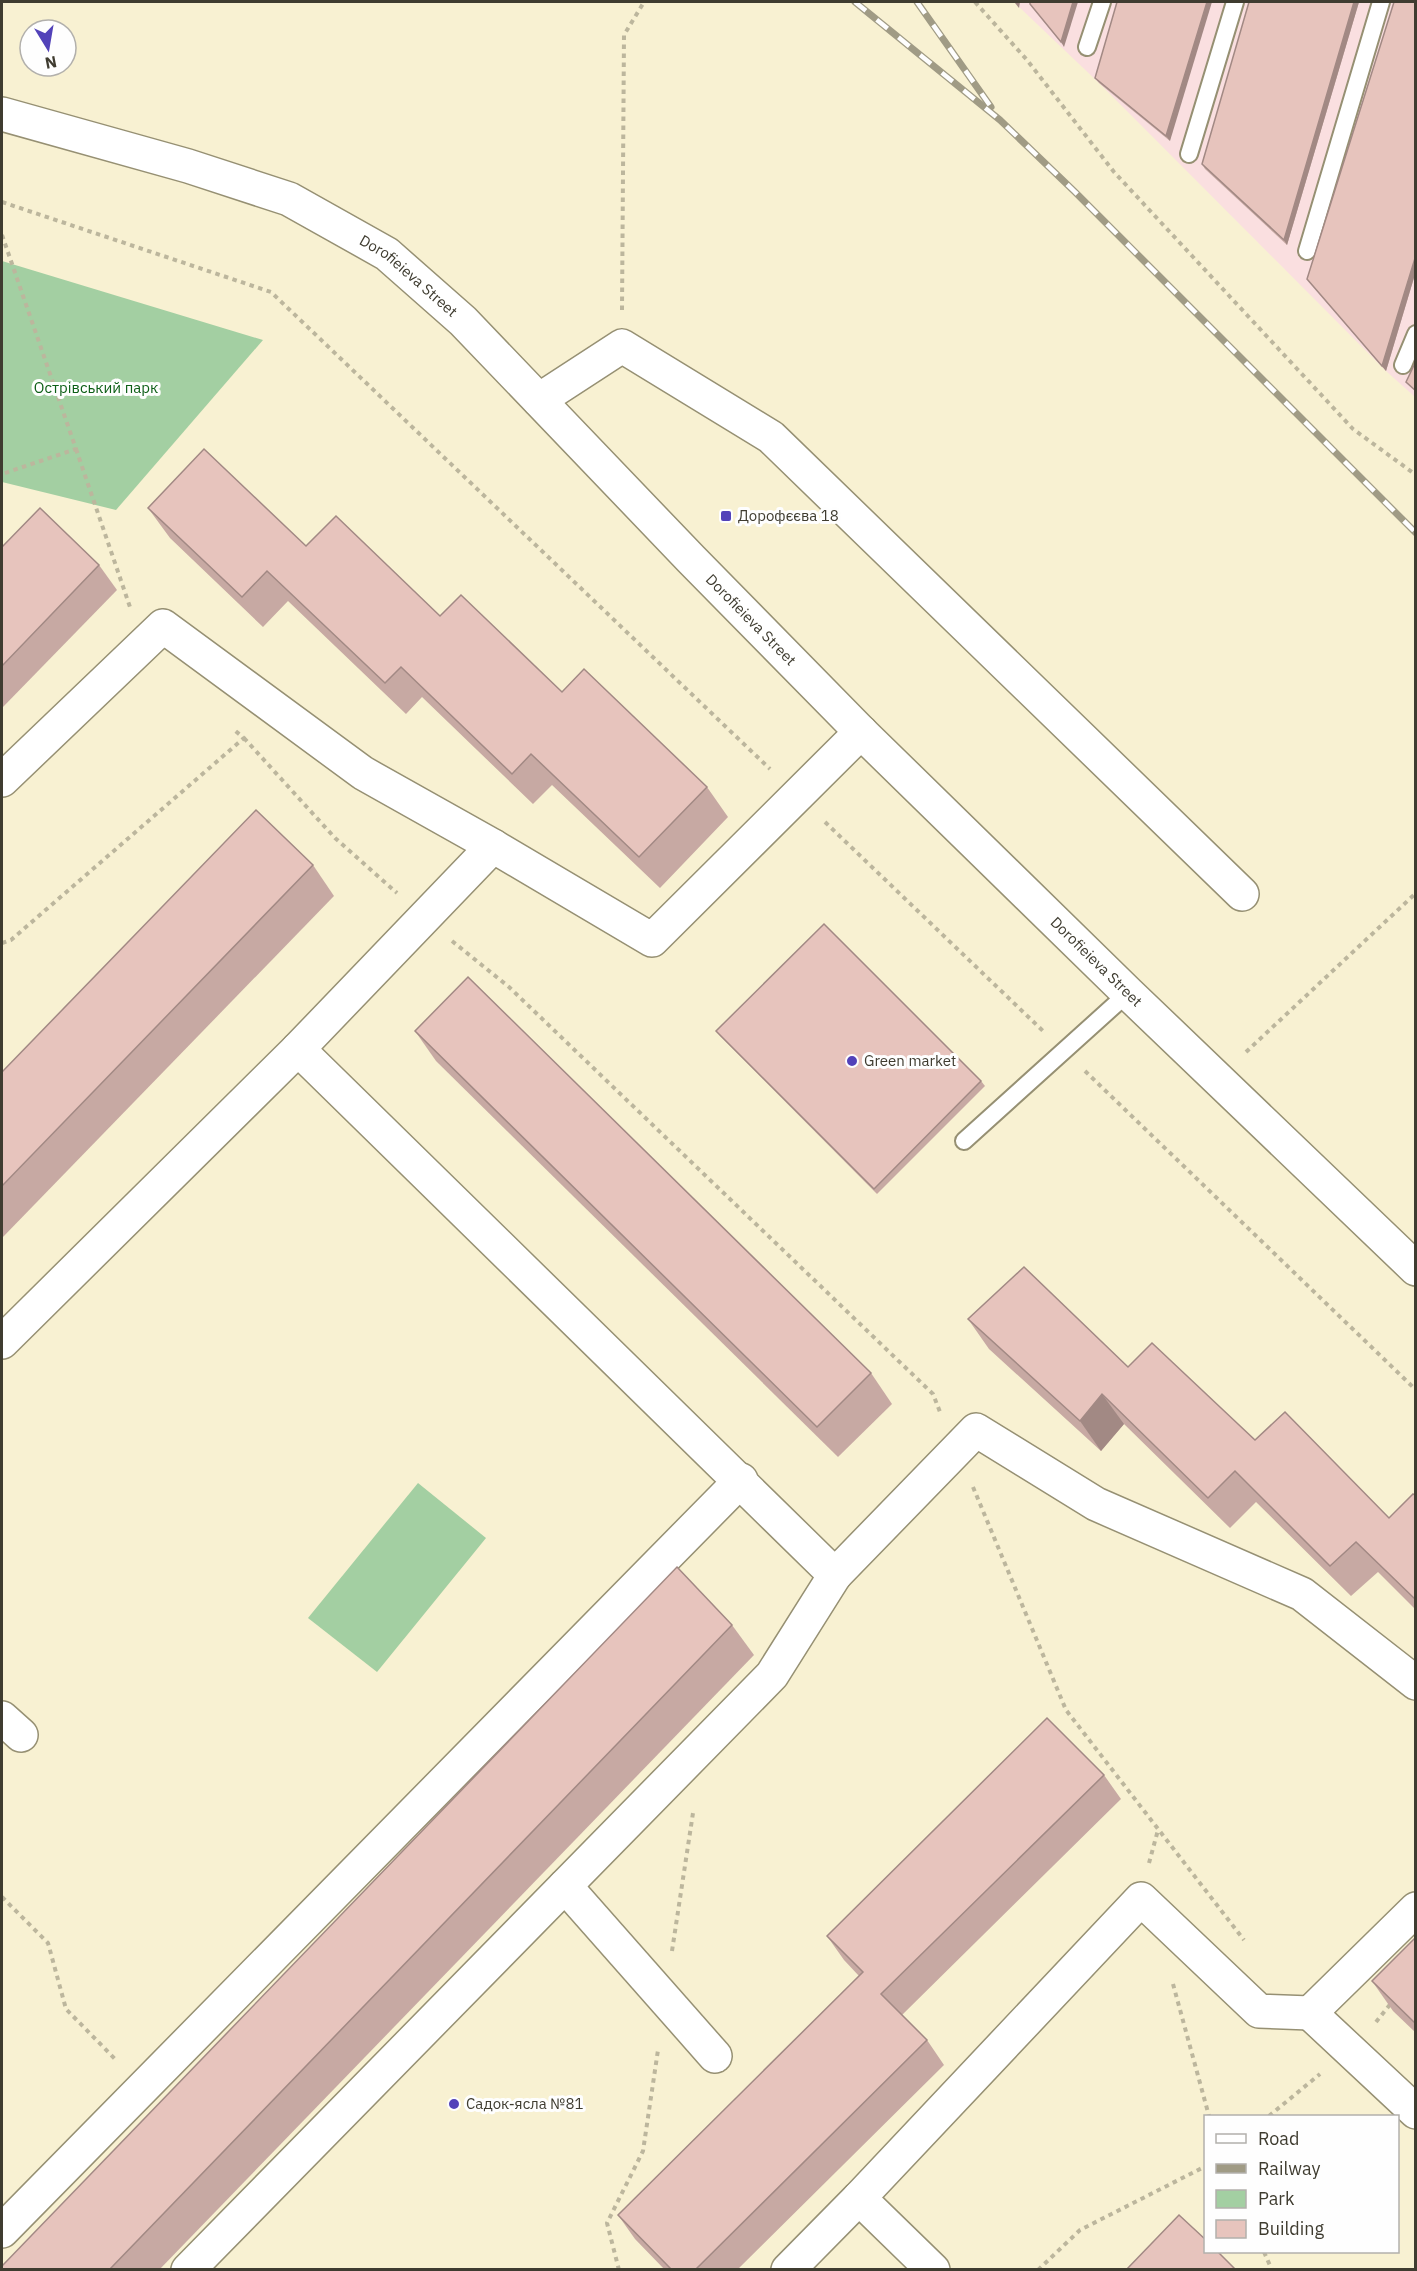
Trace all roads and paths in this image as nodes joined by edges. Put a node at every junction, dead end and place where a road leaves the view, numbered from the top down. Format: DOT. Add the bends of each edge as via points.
graph roads {
  1 [pos="645,2"];
  2 [pos="975,2"];
  3 [pos="1101,2"];
  4 [pos="1235,2"];
  5 [pos="1380,2"];
  6 [pos="1088,47"];
  7 [pos="2,114"];
  8 [pos="1190,154"];
  9 [pos="2,202"];
  10 [pos="2,235"];
  11 [pos="1307,251"];
  12 [pos="1416,334"];
  13 [pos="622,346"];
  14 [pos="1403,365"];
  15 [pos="539,400"];
  16 [pos="76,449"];
  17 [pos="2,474"];
  18 [pos="1416,475"];
  19 [pos="142,646"];
  20 [pos="227,723"];
  21 [pos="861,732"];
  22 [pos="244,738"];
  23 [pos="2,780"];
  24 [pos="798,796"];
  25 [pos="493,846"];
  26 [pos="1416,893"];
  27 [pos="1242,894"];
  28 [pos="424,918"];
  29 [pos="2,943"];
  30 [pos="1128,993"];
  31 [pos="298,1049"];
  32 [pos="1064,1051"];
  33 [pos="1217,1079"];
  34 [pos="964,1141"];
  35 [pos="1416,1269"];
  36 [pos="2,1342"];
  37 [pos="1416,1390"];
  38 [pos="957,1449"];
  39 [pos="741,1480"];
  40 [pos="835,1575"];
  41 [pos="1416,1683"];
  42 [pos="694,1805"];
  43 [pos="565,1886"];
  44 [pos="2,1897"];
  45 [pos="1416,1909"];
  46 [pos="1250,1947"];
  47 [pos="665,1999"];
  48 [pos="1394,1999"];
  49 [pos="1310,2013"];
  50 [pos="1349,2049"];
  51 [pos="715,2056"];
  52 [pos="143,2087"];
  53 [pos="1416,2112"];
  54 [pos="1270,2115"];
  55 [pos="1204,2167"];
  56 [pos="859,2198"];
  57 [pos="2,2231"];
  58 [pos="1264,2253"];
  59 [pos="189,2270"];
  60 [pos="619,2270"];
  61 [pos="788,2270"];
  62 [pos="933,2270"];
  63 [pos="1038,2270"];
  64 [pos="1272,2270"];
  1 -- 13 [label="path" via="624,34"];
  2 -- 18 [label="path" via="1027,60 1114,172 1353,429"];
  3 -- 6 [label="lane"];
  4 -- 8 [label="lane"];
  5 -- 11 [label="lane"];
  7 -- 15 [label="street, Dorofieieva Street" via="289,199 387,254 464,321"];
  9 -- 24 [label="path" via="271,292"];
  10 -- 16 [label="path"];
  12 -- 14 [label="lane"];
  13 -- 15 [label="street"];
  13 -- 27 [label="street" via="771,437"];
  15 -- 21 [label="street, Dorofieieva Street"];
  16 -- 17 [label="path"];
  16 -- 19 [label="path"];
  19 -- 23 [label="street"];
  19 -- 25 [label="street" via="163,626 363,773"];
  20 -- 22 [label="path"];
  21 -- 24 [label="street"];
  21 -- 30 [label="street, Dorofieieva Street"];
  22 -- 28 [label="path" via="335,838"];
  22 -- 29 [label="path" via="11,940"];
  24 -- 25 [label="street" via="652,940"];
  24 -- 32 [label="path"];
  25 -- 28 [label="street"];
  26 -- 33 [label="path"];
  28 -- 31 [label="street"];
  28 -- 38 [label="path" via="509,987 933,1394"];
  30 -- 32 [label="lane"];
  30 -- 33 [label="street, Dorofieieva Street"];
  31 -- 36 [label="street"];
  31 -- 39 [label="street"];
  32 -- 34 [label="lane"];
  32 -- 37 [label="path"];
  33 -- 35 [label="street, Dorofieieva Street"];
  38 -- 40 [label="street"];
  38 -- 41 [label="street" via="976,1430 1096,1504 1302,1594"];
  38 -- 46 [label="path" via="1066,1710"];
  39 -- 40 [label="street"];
  39 -- 52 [label="street"];
  40 -- 43 [label="street" via="772,1675"];
  42 -- 47 [label="path"];
  43 -- 47 [label="street"];
  43 -- 59 [label="street"];
  44 -- 52 [label="path" via="48,1943 66,2009"];
  45 -- 49 [label="street"];
  47 -- 51 [label="street"];
  47 -- 60 [label="path" via="643,2151 607,2223"];
  48 -- 50 [label="path"];
  49 -- 50 [label="street"];
  49 -- 56 [label="street" via="1259,2011 1141,1899"];
  50 -- 53 [label="street"];
  50 -- 54 [label="path"];
  52 -- 57 [label="street"];
  55 -- 63 [label="path" via="1080,2230"];
  56 -- 61 [label="street"];
  56 -- 62 [label="street"];
  58 -- 64 [label="path"];
}
